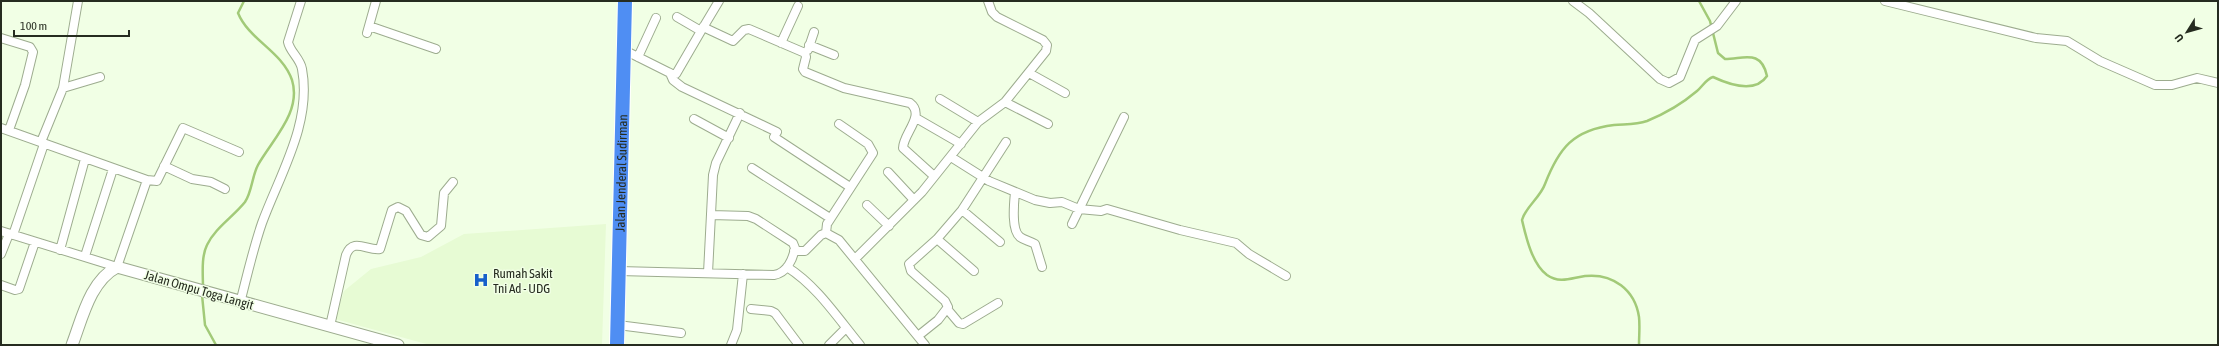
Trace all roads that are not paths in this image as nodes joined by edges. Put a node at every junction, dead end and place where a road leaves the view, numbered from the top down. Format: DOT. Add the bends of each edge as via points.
graph roads {
  1 [pos="78,1"];
  2 [pos="301,1"];
  3 [pos="376,1"];
  4 [pos="624,1"];
  5 [pos="719,1"];
  6 [pos="988,1"];
  7 [pos="1573,1"];
  8 [pos="1736,1"];
  9 [pos="1885,1"];
  10 [pos="798,6"];
  11 [pos="678,17"];
  12 [pos="656,18"];
  13 [pos="702,29"];
  14 [pos="814,32"];
  15 [pos="1,38"];
  16 [pos="781,43"];
  17 [pos="809,45"];
  18 [pos="436,49"];
  19 [pos="624,50"];
  20 [pos="806,54"];
  21 [pos="834,55"];
  22 [pos="638,57"];
  23 [pos="670,73"];
  24 [pos="1029,73"];
  25 [pos="100,77"];
  26 [pos="2218,83"];
  27 [pos="63,88"];
  28 [pos="1065,93"];
  29 [pos="940,99"];
  30 [pos="1005,102"];
  31 [pos="740,113"];
  32 [pos="1124,117"];
  33 [pos="694,118"];
  34 [pos="916,118"];
  35 [pos="978,122"];
  36 [pos="839,124"];
  37 [pos="1048,124"];
  38 [pos="5,129"];
  39 [pos="729,138"];
  40 [pos="1006,142"];
  41 [pos="43,143"];
  42 [pos="961,144"];
  43 [pos="239,152"];
  44 [pos="951,157"];
  45 [pos="85,159"];
  46 [pos="164,166"];
  47 [pos="752,168"];
  48 [pos="113,169"];
  49 [pos="888,172"];
  50 [pos="934,176"];
  51 [pos="985,178"];
  52 [pos="147,180"];
  53 [pos="454,182"];
  54 [pos="850,187"];
  55 [pos="225,189"];
  56 [pos="1015,192"];
  57 [pos="914,200"];
  58 [pos="867,205"];
  59 [pos="1079,209"];
  60 [pos="962,210"];
  61 [pos="711,215"];
  62 [pos="830,218"];
  63 [pos="1072,224"];
  64 [pos="889,226"];
  65 [pos="1,231"];
  66 [pos="826,233"];
  67 [pos="11,235"];
  68 [pos="936,239"];
  69 [pos="35,242"];
  70 [pos="1000,242"];
  71 [pos="60,250"];
  72 [pos="794,251"];
  73 [pos="1,254"];
  74 [pos="85,256"];
  75 [pos="855,258"];
  76 [pos="117,267"];
  77 [pos="787,267"];
  78 [pos="1042,267"];
  79 [pos="619,270"];
  80 [pos="974,271"];
  81 [pos="708,273"];
  82 [pos="743,274"];
  83 [pos="1286,276"];
  84 [pos="1,285"];
  85 [pos="240,303"];
  86 [pos="998,303"];
  87 [pos="752,309"];
  88 [pos="948,310"];
  89 [pos="618,325"];
  90 [pos="330,326"];
  91 [pos="846,328"];
  92 [pos="681,333"];
  93 [pos="918,336"];
  94 [pos="72,345"];
  95 [pos="398,345"];
  96 [pos="617,345"];
  97 [pos="731,345"];
  98 [pos="799,345"];
  99 [pos="829,345"];
  100 [pos="860,345"];
  101 [pos="925,345"];
  1 -- 27 [label="street"];
  2 -- 85 [label="street" via="288,42 302,69 299,126 262,223"];
  3 -- 18 [label="street" via="368,29"];
  4 -- 19 [label="highway, Jalan Jenderal Sudirman"];
  5 -- 13 [label="street"];
  6 -- 24 [label="street" via="997,17 1039,37 1046,43 1046,51"];
  7 -- 8 [label="street" via="1589,12 1665,82 1675,81 1680,77 1693,43 1698,37 1717,26"];
  9 -- 26 [label="street" via="2036,38 2067,41 2100,61 2155,85 2172,85 2197,78"];
  10 -- 16 [label="street"];
  11 -- 13 [label="street"];
  12 -- 22 [label="street"];
  13 -- 16 [label="street" via="731,41 736,40 747,29"];
  13 -- 23 [label="street" via="679,72"];
  14 -- 17 [label="street"];
  15 -- 38 [label="street" via="30,46 33,52 26,84"];
  16 -- 20 [label="street"];
  17 -- 20 [label="street"];
  17 -- 21 [label="street"];
  19 -- 22 [label="street"];
  19 -- 79 [label="highway, Jalan Jenderal Sudirman"];
  20 -- 34 [label="street" via="804,72 844,88 910,102"];
  22 -- 23 [label="street"];
  23 -- 31 [label="street" via="673,80 682,87"];
  24 -- 28 [label="street"];
  24 -- 30 [label="street"];
  25 -- 27 [label="street"];
  27 -- 41 [label="street"];
  29 -- 35 [label="street"];
  30 -- 35 [label="street"];
  30 -- 37 [label="street"];
  31 -- 39 [label="street"];
  31 -- 54 [label="street" via="777,132 774,137"];
  32 -- 59 [label="street"];
  33 -- 39 [label="street"];
  34 -- 42 [label="street"];
  34 -- 50 [label="street" via="903,148"];
  35 -- 42 [label="street"];
  36 -- 54 [label="street" via="868,144 873,153"];
  38 -- 41 [label="street"];
  39 -- 61 [label="street" via="714,168"];
  40 -- 51 [label="street"];
  41 -- 45 [label="street"];
  41 -- 67 [label="street"];
  42 -- 44 [label="street"];
  43 -- 46 [label="street" via="184,128 178,134"];
  44 -- 50 [label="street"];
  44 -- 51 [label="street"];
  45 -- 48 [label="street"];
  45 -- 71 [label="street"];
  46 -- 52 [label="street" via="157,181"];
  46 -- 55 [label="street" via="191,179 211,182"];
  47 -- 62 [label="street"];
  48 -- 52 [label="street"];
  48 -- 74 [label="street"];
  49 -- 57 [label="street"];
  50 -- 57 [label="street"];
  51 -- 56 [label="street"];
  51 -- 60 [label="street"];
  52 -- 76 [label="street"];
  53 -- 90 [label="street" via="444,193 441,226 428,237 422,236 406,211 398,207 392,210 380,248 357,245 350,248 346,255"];
  54 -- 62 [label="street"];
  56 -- 59 [label="street" via="1050,203 1062,202"];
  56 -- 78 [label="street" via="1013,211 1016,229 1020,237 1035,244"];
  57 -- 64 [label="street"];
  58 -- 64 [label="street"];
  59 -- 63 [label="street"];
  59 -- 83 [label="street" via="1108,209 1236,243"];
  60 -- 68 [label="street"];
  60 -- 70 [label="street"];
  61 -- 72 [label="street" via="748,216 756,219 792,242 795,246"];
  61 -- 81 [label="street"];
  62 -- 66 [label="street"];
  64 -- 75 [label="street"];
  65 -- 67 [label="street, Jalan Ompu Toga Langit"];
  66 -- 72 [label="street" via="804,251"];
  66 -- 75 [label="street" via="839,240"];
  67 -- 69 [label="street, Jalan Ompu Toga Langit"];
  67 -- 73 [label="street"];
  68 -- 80 [label="street"];
  68 -- 88 [label="street" via="911,262 909,268 948,304"];
  69 -- 71 [label="street, Jalan Ompu Toga Langit"];
  69 -- 84 [label="street" via="20,289 15,290"];
  71 -- 74 [label="street, Jalan Ompu Toga Langit"];
  72 -- 77 [label="street"];
  74 -- 76 [label="street, Jalan Ompu Toga Langit"];
  75 -- 93 [label="street"];
  76 -- 85 [label="main road, Jalan Ompu Toga Langit"];
  76 -- 94 [label="main road" via="105,276 89,300"];
  77 -- 82 [label="street" via="783,272 774,275"];
  77 -- 91 [label="street" via="803,277"];
  79 -- 81 [label="street"];
  79 -- 89 [label="highway, Jalan Jenderal Sudirman"];
  81 -- 82 [label="street"];
  82 -- 97 [label="street" via="737,330"];
  85 -- 90 [label="main road, Jalan Ompu Toga Langit"];
  86 -- 88 [label="street" via="963,324"];
  87 -- 98 [label="street" via="771,311 778,316"];
  88 -- 93 [label="street"];
  89 -- 92 [label="street"];
  89 -- 96 [label="highway, Jalan Jenderal Sudirman"];
  90 -- 95 [label="main road, Jalan Ompu Toga Langit"];
  91 -- 99 [label="street"];
  91 -- 100 [label="street"];
  93 -- 101 [label="street"];
}
